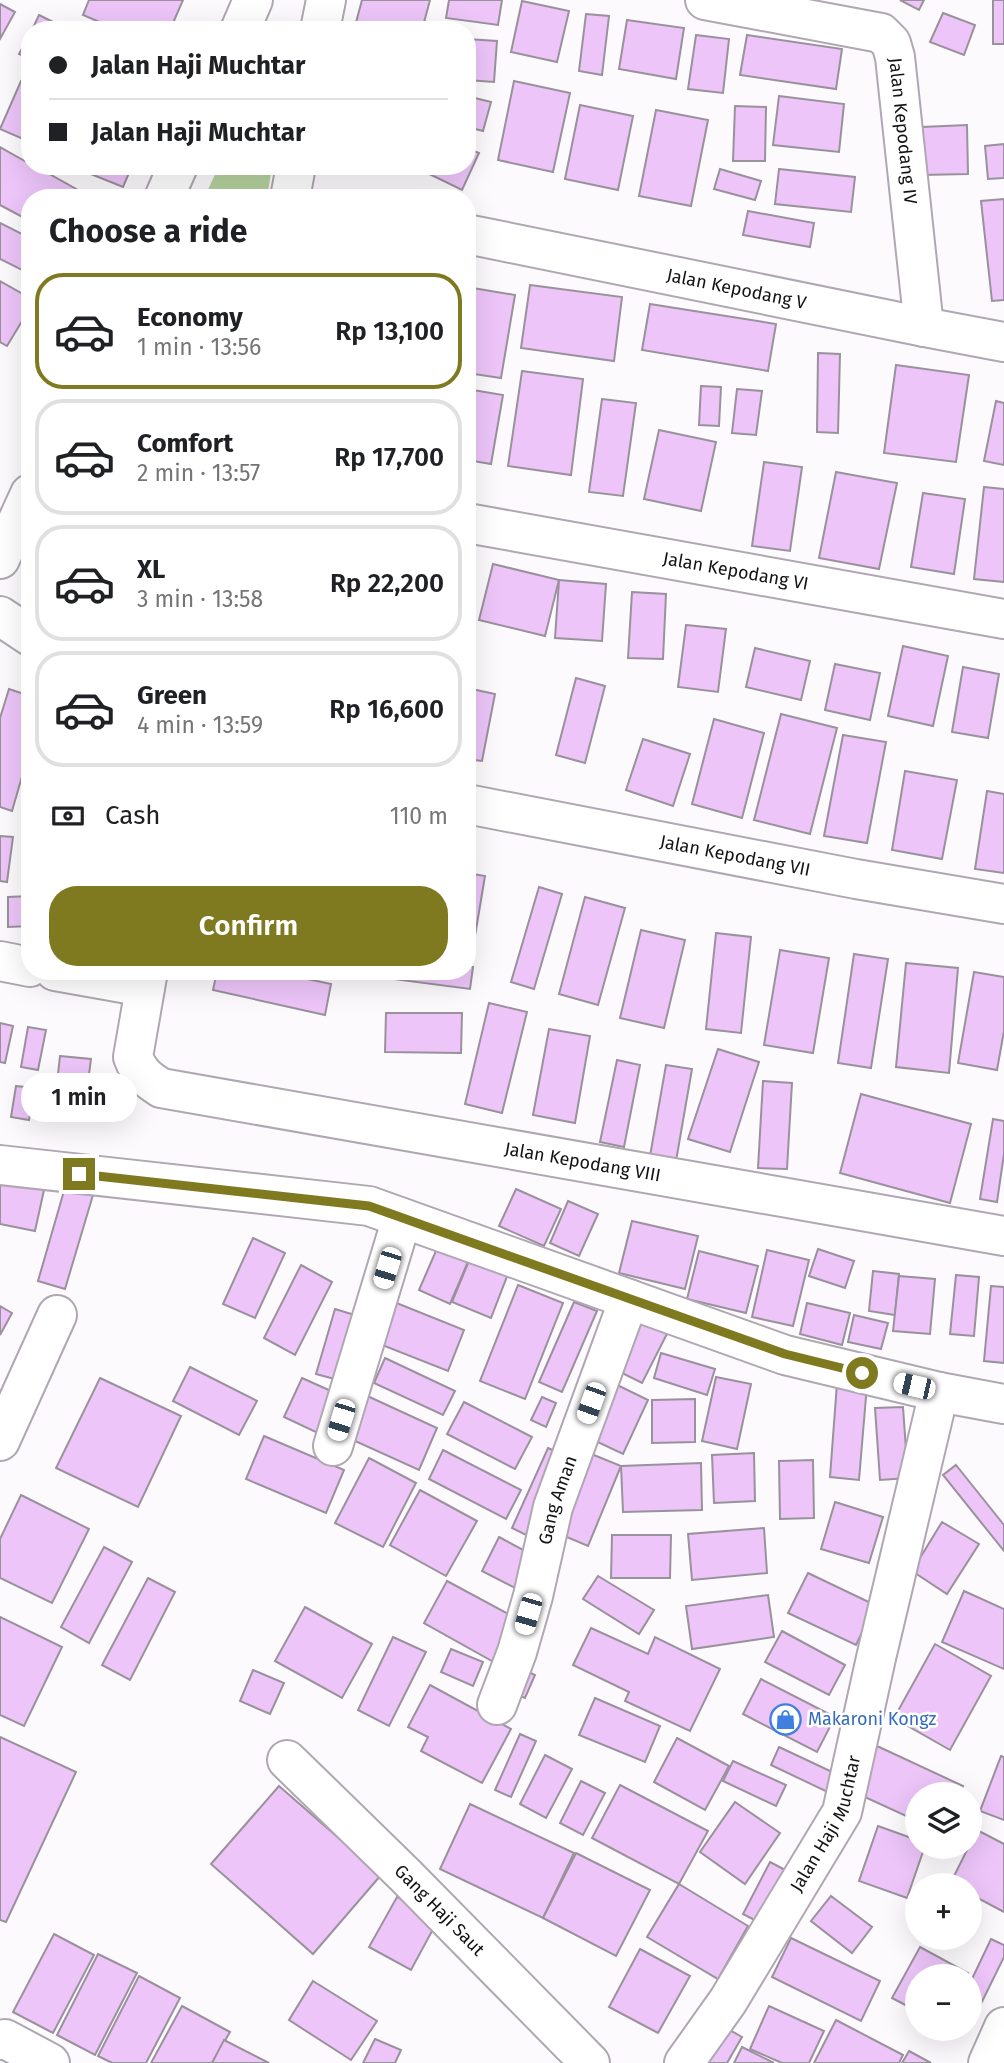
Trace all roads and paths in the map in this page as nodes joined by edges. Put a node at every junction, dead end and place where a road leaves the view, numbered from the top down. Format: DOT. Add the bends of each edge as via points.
graph roads {
  1 [pos="253,0"];
  2 [pos="326,0"];
  3 [pos="705,0"];
  4 [pos="244,21"];
  5 [pos="322,21"];
  6 [pos="476,236"];
  7 [pos="925,327"];
  8 [pos="1004,342"];
  9 [pos="21,514"];
  10 [pos="476,525"];
  11 [pos="0,559"];
  12 [pos="0,616"];
  13 [pos="1004,619"];
  14 [pos="21,630"];
  15 [pos="476,806"];
  16 [pos="1004,904"];
  17 [pos="0,961"];
  18 [pos="21,965"];
  19 [pos="147,980"];
  20 [pos="0,1165"];
  21 [pos="402,1218"];
  22 [pos="1004,1236"];
  23 [pos="629,1299"];
  24 [pos="57,1315"];
  25 [pos="939,1392"];
  26 [pos="1004,1404"];
  27 [pos="0,1441"];
  28 [pos="333,1446"];
  29 [pos="497,1706"];
  30 [pos="287,1760"];
  31 [pos="1004,2027"];
  32 [pos="0,2040"];
  33 [pos="50,2063"];
  34 [pos="590,2063"];
  35 [pos="684,2063"];
  36 [pos="988,2063"];
  1 -- 4 [label="street"];
  2 -- 5 [label="street"];
  3 -- 7 [label="street, Jalan Kepodang IV" via="881,33 891,43"];
  6 -- 7 [label="street, Jalan Kepodang V"];
  7 -- 8 [label="street, Jalan Kepodang V"];
  9 -- 11 [label="street"];
  10 -- 13 [label="street, Jalan Kepodang VI"];
  12 -- 14 [label="street"];
  15 -- 16 [label="street, Jalan Kepodang VII"];
  17 -- 18 [label="street"];
  19 -- 22 [label="street, Jalan Kepodang VIII" via="133,1057 144,1077 161,1087"];
  20 -- 21 [label="street" via="369,1206"];
  21 -- 23 [label="street"];
  21 -- 28 [label="street"];
  23 -- 25 [label="street" via="785,1354"];
  23 -- 29 [label="street, Gang Aman" via="553,1507 533,1596"];
  24 -- 27 [label="street"];
  25 -- 26 [label="street"];
  25 -- 35 [label="street, Jalan Haji Muchtar" via="842,1812 728,2001"];
  30 -- 34 [label="street, Gang Haji Saut"];
  31 -- 36 [label="street"];
  32 -- 33 [label="street"];
}
